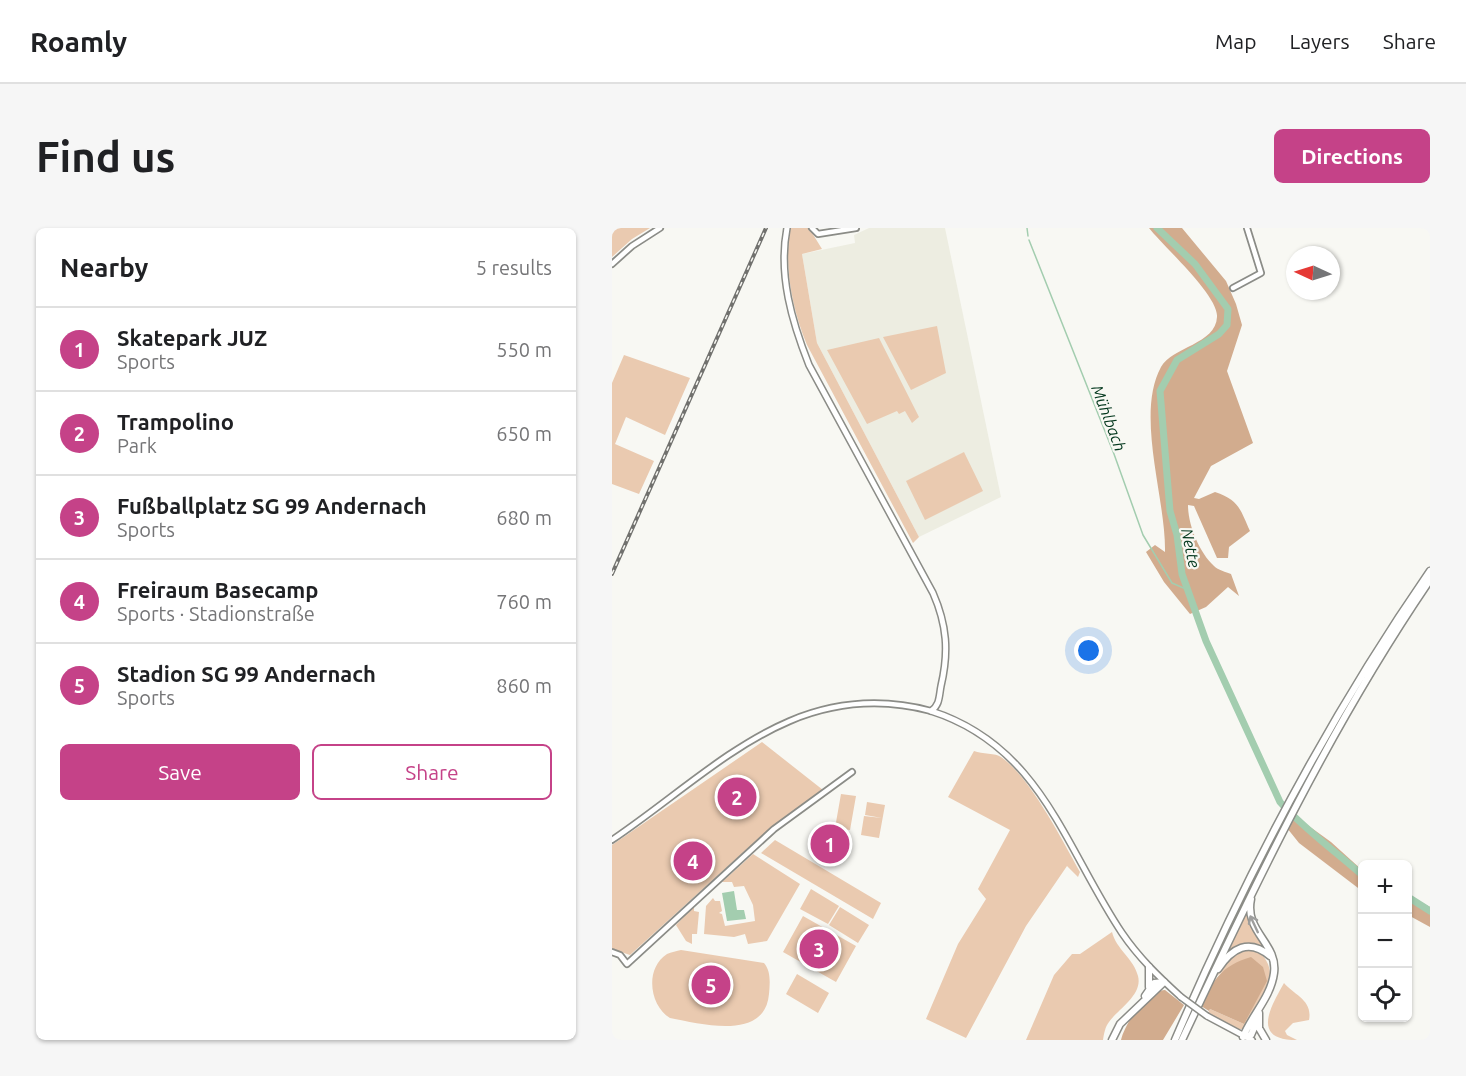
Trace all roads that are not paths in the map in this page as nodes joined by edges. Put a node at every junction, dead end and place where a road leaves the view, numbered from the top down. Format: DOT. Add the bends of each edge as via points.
graph roads {
  1 [pos="660,228"];
  2 [pos="787,228"];
  3 [pos="812,228"];
  4 [pos="856,228"];
  5 [pos="1247,228"];
  6 [pos="612,264"];
  7 [pos="1233,288"];
  8 [pos="1430,571"];
  9 [pos="1430,580"];
  10 [pos="941,688"];
  11 [pos="939,700"];
  12 [pos="931,711"];
  13 [pos="949,717"];
  14 [pos="852,772"];
  15 [pos="1297,796"];
  16 [pos="1276,835"];
  17 [pos="612,840"];
  18 [pos="1254,886"];
  19 [pos="612,952"];
  20 [pos="1272,958"];
  21 [pos="1149,967"];
  22 [pos="1210,980"];
  23 [pos="1164,982"];
  24 [pos="1149,988"];
  25 [pos="1142,1001"];
  26 [pos="1259,1011"];
  27 [pos="1258,1019"];
  28 [pos="1244,1037"];
  29 [pos="1112,1040"];
  30 [pos="1177,1040"];
  31 [pos="1251,1040"];
  32 [pos="1266,1040"];
  1 -- 6 [label="street" via="641,238"];
  2 -- 10 [label="main road" via="786,275 795,329 809,365 940,609 947,645"];
  3 -- 4 [label="street" via="818,234"];
  5 -- 7 [label="street" via="1261,273"];
  8 -- 15 [label="highway" via="1365,673"];
  9 -- 15 [label="highway"];
  10 -- 11 [label="main road"];
  10 -- 12 [label="main road"];
  11 -- 12 [label="main road"];
  11 -- 13 [label="main road"];
  12 -- 13 [label="main road"];
  12 -- 17 [label="street" via="899,704 861,703 824,708 793,718 742,745"];
  13 -- 21 [label="main road" via="989,739 1021,769 1049,806 1115,923"];
  14 -- 19 [label="street" via="778,825 627,964"];
  15 -- 16 [label="highway"];
  16 -- 18 [label="highway"];
  16 -- 30 [label="highway" via="1216,947"];
  20 -- 18 [label="highway, one-way" via="1250,919"];
  18 -- 22 [label="highway"];
  20 -- 22 [label="highway" via="1255,947 1239,947 1225,958"];
  20 -- 26 [label="highway" via="1273,981"];
  21 -- 23 [label="main road"];
  21 -- 24 [label="highway"];
  22 -- 30 [label="highway"];
  23 -- 24 [label="highway"];
  23 -- 25 [label="highway"];
  23 -- 28 [label="main road, bridge" via="1207,1016"];
  24 -- 25 [label="highway"];
  25 -- 29 [label="highway" via="1120,1024"];
  26 -- 27 [label="highway"];
  26 -- 28 [label="highway"];
  27 -- 28 [label="highway" via="1251,1035"];
  27 -- 32 [label="highway"];
  28 -- 31 [label="main road"];
}
